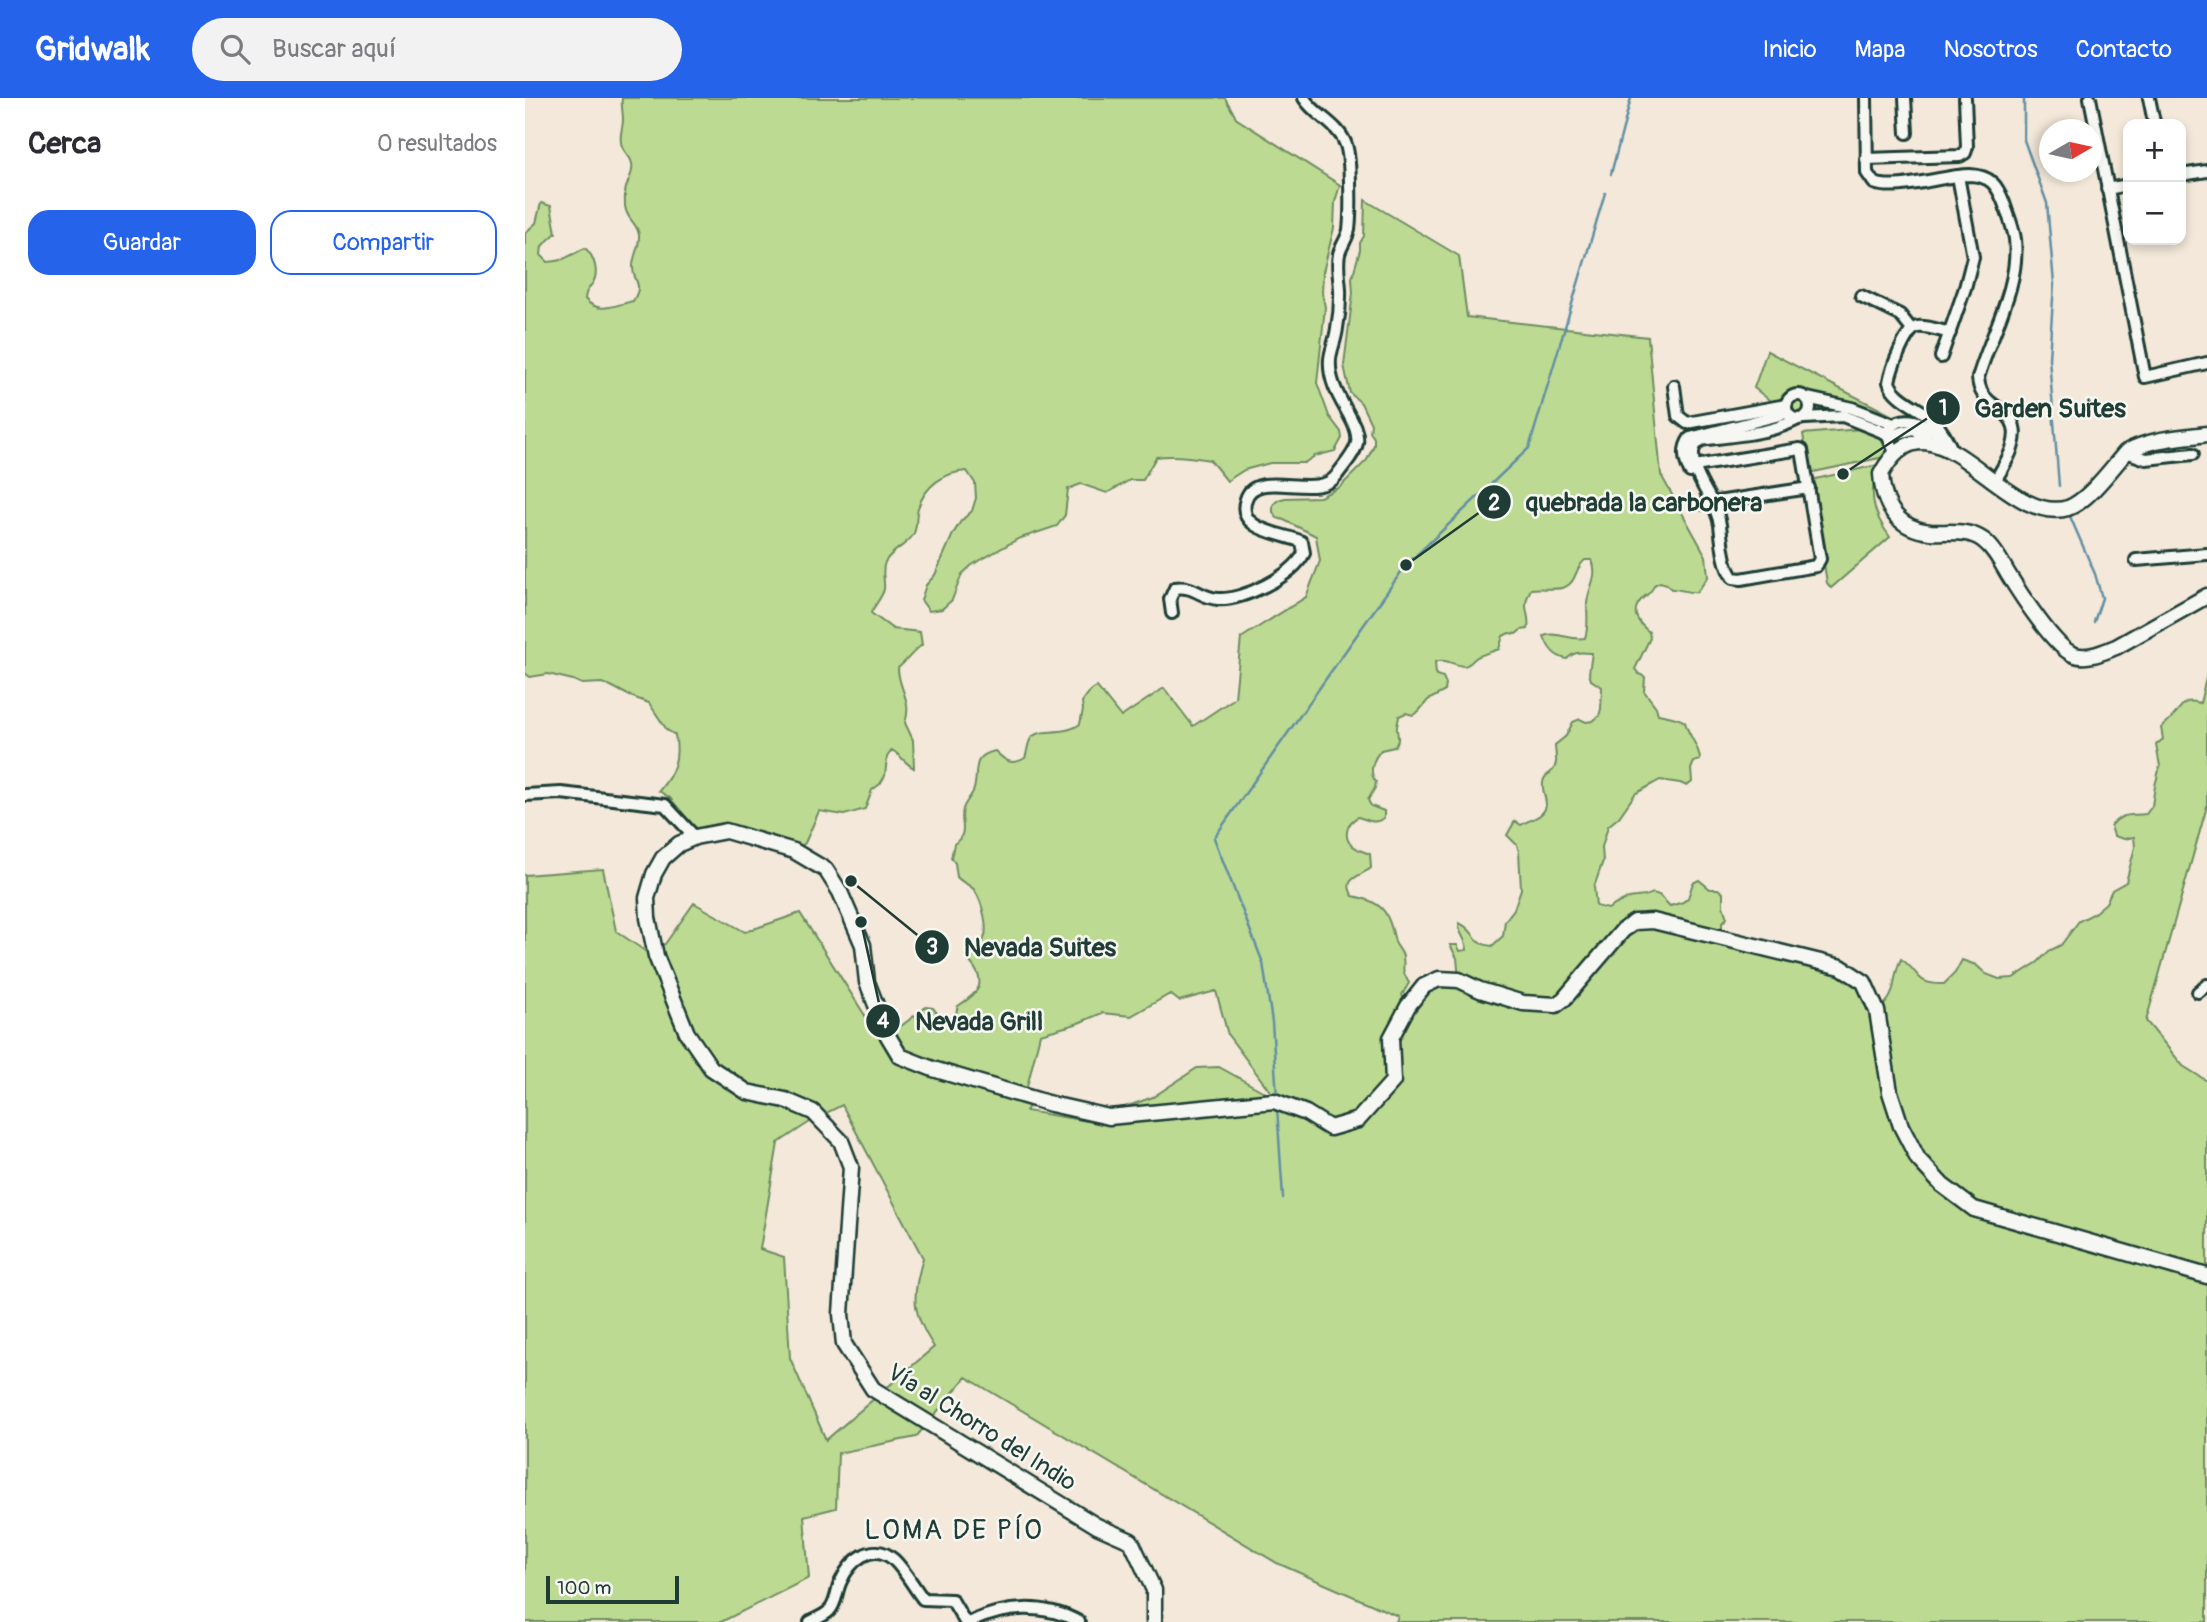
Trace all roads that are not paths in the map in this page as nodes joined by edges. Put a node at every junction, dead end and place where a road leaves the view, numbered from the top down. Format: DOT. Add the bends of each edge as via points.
graph roads {
  1 [pos="1304,98"];
  2 [pos="1866,98"];
  3 [pos="1905,98"];
  4 [pos="1965,98"];
  5 [pos="2090,98"];
  6 [pos="2149,98"];
  7 [pos="2153,119"];
  8 [pos="1907,133"];
  9 [pos="1866,159"];
  10 [pos="2207,171"];
  11 [pos="2186,174"];
  12 [pos="1958,176"];
  13 [pos="2123,186"];
  14 [pos="2107,189"];
  15 [pos="1861,296"];
  16 [pos="1912,330"];
  17 [pos="1950,333"];
  18 [pos="1941,357"];
  19 [pos="2207,363"];
  20 [pos="1674,386"];
  21 [pos="1807,398"];
  22 [pos="1793,414"];
  23 [pos="1890,431"];
  24 [pos="2207,435"];
  25 [pos="1940,447"];
  26 [pos="1895,452"];
  27 [pos="2126,452"];
  28 [pos="2193,454"];
  29 [pos="1691,466"];
  30 [pos="1995,481"];
  31 [pos="1809,488"];
  32 [pos="1707,503"];
  33 [pos="2207,554"];
  34 [pos="2136,560"];
  35 [pos="2207,596"];
  36 [pos="1172,613"];
  37 [pos="525,795"];
  38 [pos="695,837"];
  39 [pos="2207,1276"];
  40 [pos="810,1622"];
  41 [pos="968,1622"];
  42 [pos="1079,1622"];
  43 [pos="1154,1622"];
  1 -- 36 [label="street" via="1340,134 1348,157 1349,230 1338,258 1340,299 1330,367 1335,390 1356,428 1357,445 1333,479 1305,487 1259,486 1249,493 1245,511 1255,526 1302,542 1304,553 1297,563 1258,591 1242,596 1218,600 1190,588 1175,588 1170,599"];
  2 -- 9 [label="street"];
  3 -- 8 [label="street"];
  4 -- 9 [label="street" via="1965,153"];
  5 -- 14 [label="street"];
  6 -- 7 [label="street"];
  9 -- 12 [label="street" via="1869,177 1878,185"];
  10 -- 11 [label="street"];
  12 -- 17 [label="street" via="1973,257"];
  12 -- 30 [label="street" via="1983,176 1994,183 2014,237 2012,278 1978,378 1982,394 2014,426 2015,438"];
  13 -- 14 [label="street"];
  14 -- 19 [label="street" via="2145,377"];
  15 -- 16 [label="street" via="1900,315"];
  16 -- 17 [label="street" via="1924,327"];
  16 -- 25 [label="street" via="1889,378 1890,386 1944,431"];
  17 -- 18 [label="street"];
  20 -- 22 [label="street" via="1678,416 1687,423"];
  21 -- 22 [label="street" via="1810,409"];
  21 -- 22 [label="street" via="1789,398"];
  21 -- 23 [label="street" via="1852,408"];
  22 -- 23 [label="street" via="1843,416"];
  22 -- 29 [label="street" via="1781,426 1691,438 1685,445"];
  23 -- 25 [label="street" via="1914,429"];
  23 -- 26 [label="street"];
  24 -- 27 [label="street" via="2159,440"];
  25 -- 26 [label="street" via="1906,444"];
  25 -- 30 [label="street"];
  26 -- 35 [label="street" via="1881,474 1886,504 1893,513 1920,530 1981,539 2053,639 2069,653 2085,656 2108,650"];
  27 -- 28 [label="street" via="2146,459"];
  27 -- 30 [label="street" via="2082,500 2068,508 2038,508"];
  29 -- 31 [label="street" via="1800,449"];
  29 -- 32 [label="street"];
  31 -- 32 [label="street"];
  31 -- 32 [label="street" via="1820,559 1816,566 1741,579 1733,578 1727,567 1720,530 1714,526"];
  33 -- 34 [label="street"];
  37 -- 38 [label="street" via="561,793 665,804"];
  38 -- 39 [label="street, Vía al Chorro del Indio" via="726,831 794,851 826,870 863,945 867,982 900,1056 1051,1104 1109,1117 1274,1101 1330,1128 1358,1120 1393,1081 1391,1038 1423,986 1439,979 1459,980 1523,1003 1556,1005 1635,922 1653,922 1841,967 1864,982 1877,1011 1890,1092 1901,1126 1918,1159 1942,1185 1974,1209"];
  38 -- 43 [label="street, Vía al Chorro del Indio" via="663,858 654,874 647,898 656,956 687,1033 711,1068 747,1092 813,1112 841,1141 851,1167 841,1314 844,1344 857,1367 873,1389 1097,1526 1131,1541 1154,1591"];
  40 -- 41 [label="street" via="829,1611 840,1581 855,1559 864,1553 880,1553 890,1557 923,1599 952,1600"];
  41 -- 42 [label="street" via="1013,1609 1043,1610"];
}
